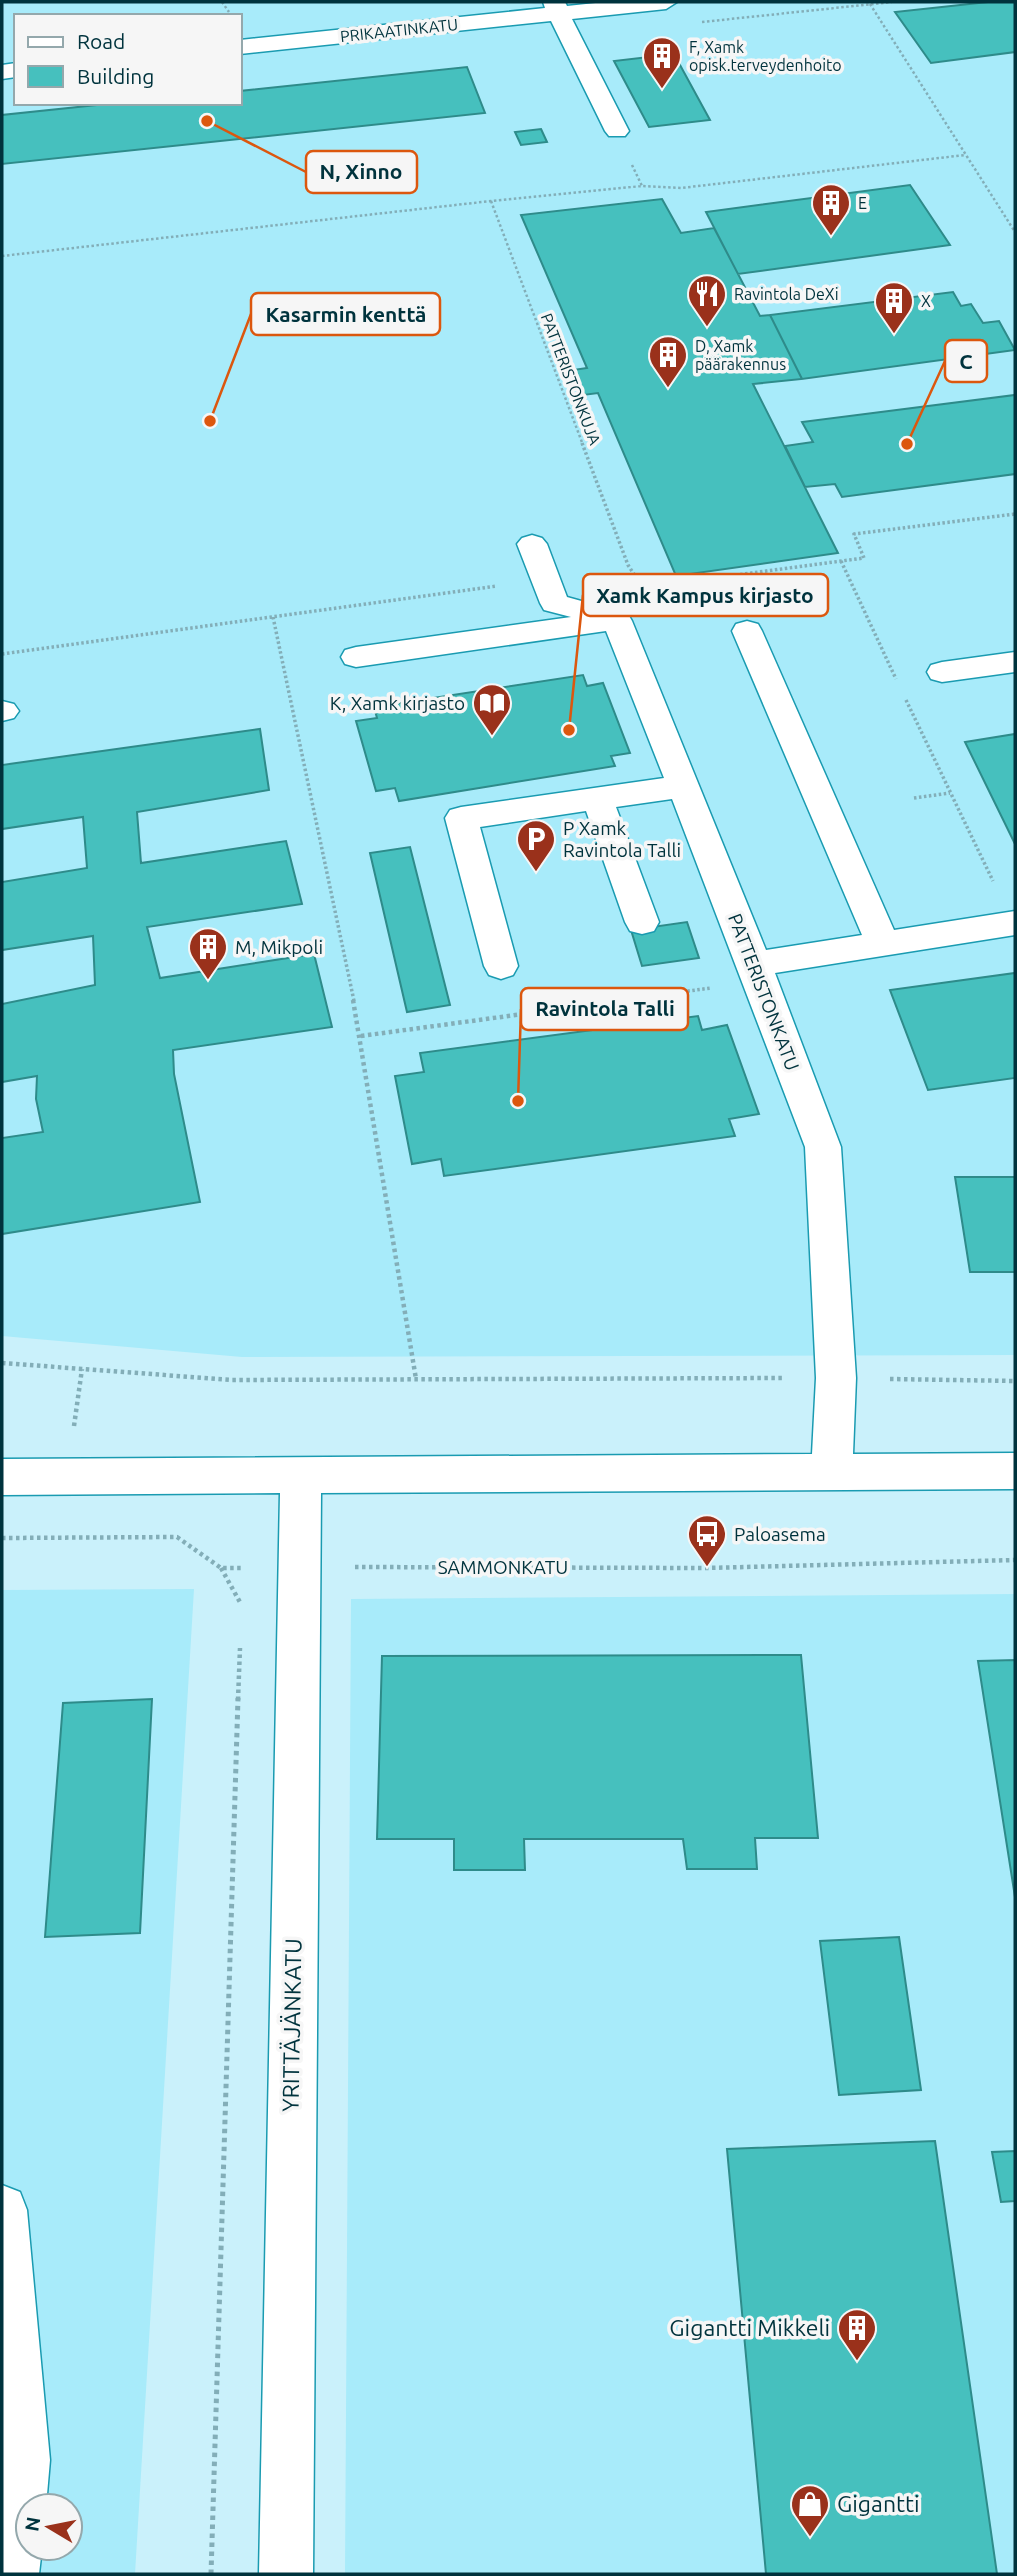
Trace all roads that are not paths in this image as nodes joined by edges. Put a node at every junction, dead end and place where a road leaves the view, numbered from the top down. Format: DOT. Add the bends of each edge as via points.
graph roads {
  1 [pos="666,2"];
  2 [pos="556,8"];
  3 [pos="242,47"];
  4 [pos="617,131"];
  5 [pos="532,544"];
  6 [pos="617,621"];
  7 [pos="747,631"];
  8 [pos="356,657"];
  9 [pos="1015,663"];
  10 [pos="943,672"];
  11 [pos="683,786"];
  12 [pos="597,798"];
  13 [pos="642,922"];
  14 [pos="1014,923"];
  15 [pos="884,946"];
  16 [pos="501,966"];
  17 [pos="758,973"];
  18 [pos="832,1471"];
  19 [pos="1015,1471"];
  20 [pos="2,1477"];
  21 [pos="301,1477"];
  22 [pos="2,2210"];
  23 [pos="12,2574"];
  24 [pos="285,2574"];
  1 -- 2 [label="street, PRIKAATINKATU"];
  2 -- 3 [label="street, PRIKAATINKATU"];
  2 -- 4 [label="street"];
  5 -- 6 [label="street" via="555,603"];
  6 -- 8 [label="street"];
  6 -- 11 [label="street, PATTERISTONKATU"];
  7 -- 15 [label="street"];
  9 -- 10 [label="street"];
  11 -- 12 [label="street"];
  11 -- 17 [label="street, PATTERISTONKATU"];
  12 -- 13 [label="street"];
  12 -- 16 [label="street" via="461,818"];
  14 -- 15 [label="street"];
  15 -- 17 [label="street"];
  17 -- 18 [label="street, PATTERISTONKATU" via="823,1147 836,1377"];
  18 -- 19 [label="street"];
  18 -- 21 [label="street"];
  20 -- 21 [label="street"];
  21 -- 24 [label="street, YRITTÄJÄNKATU"];
  22 -- 23 [label="street" via="23,2460"];
}
